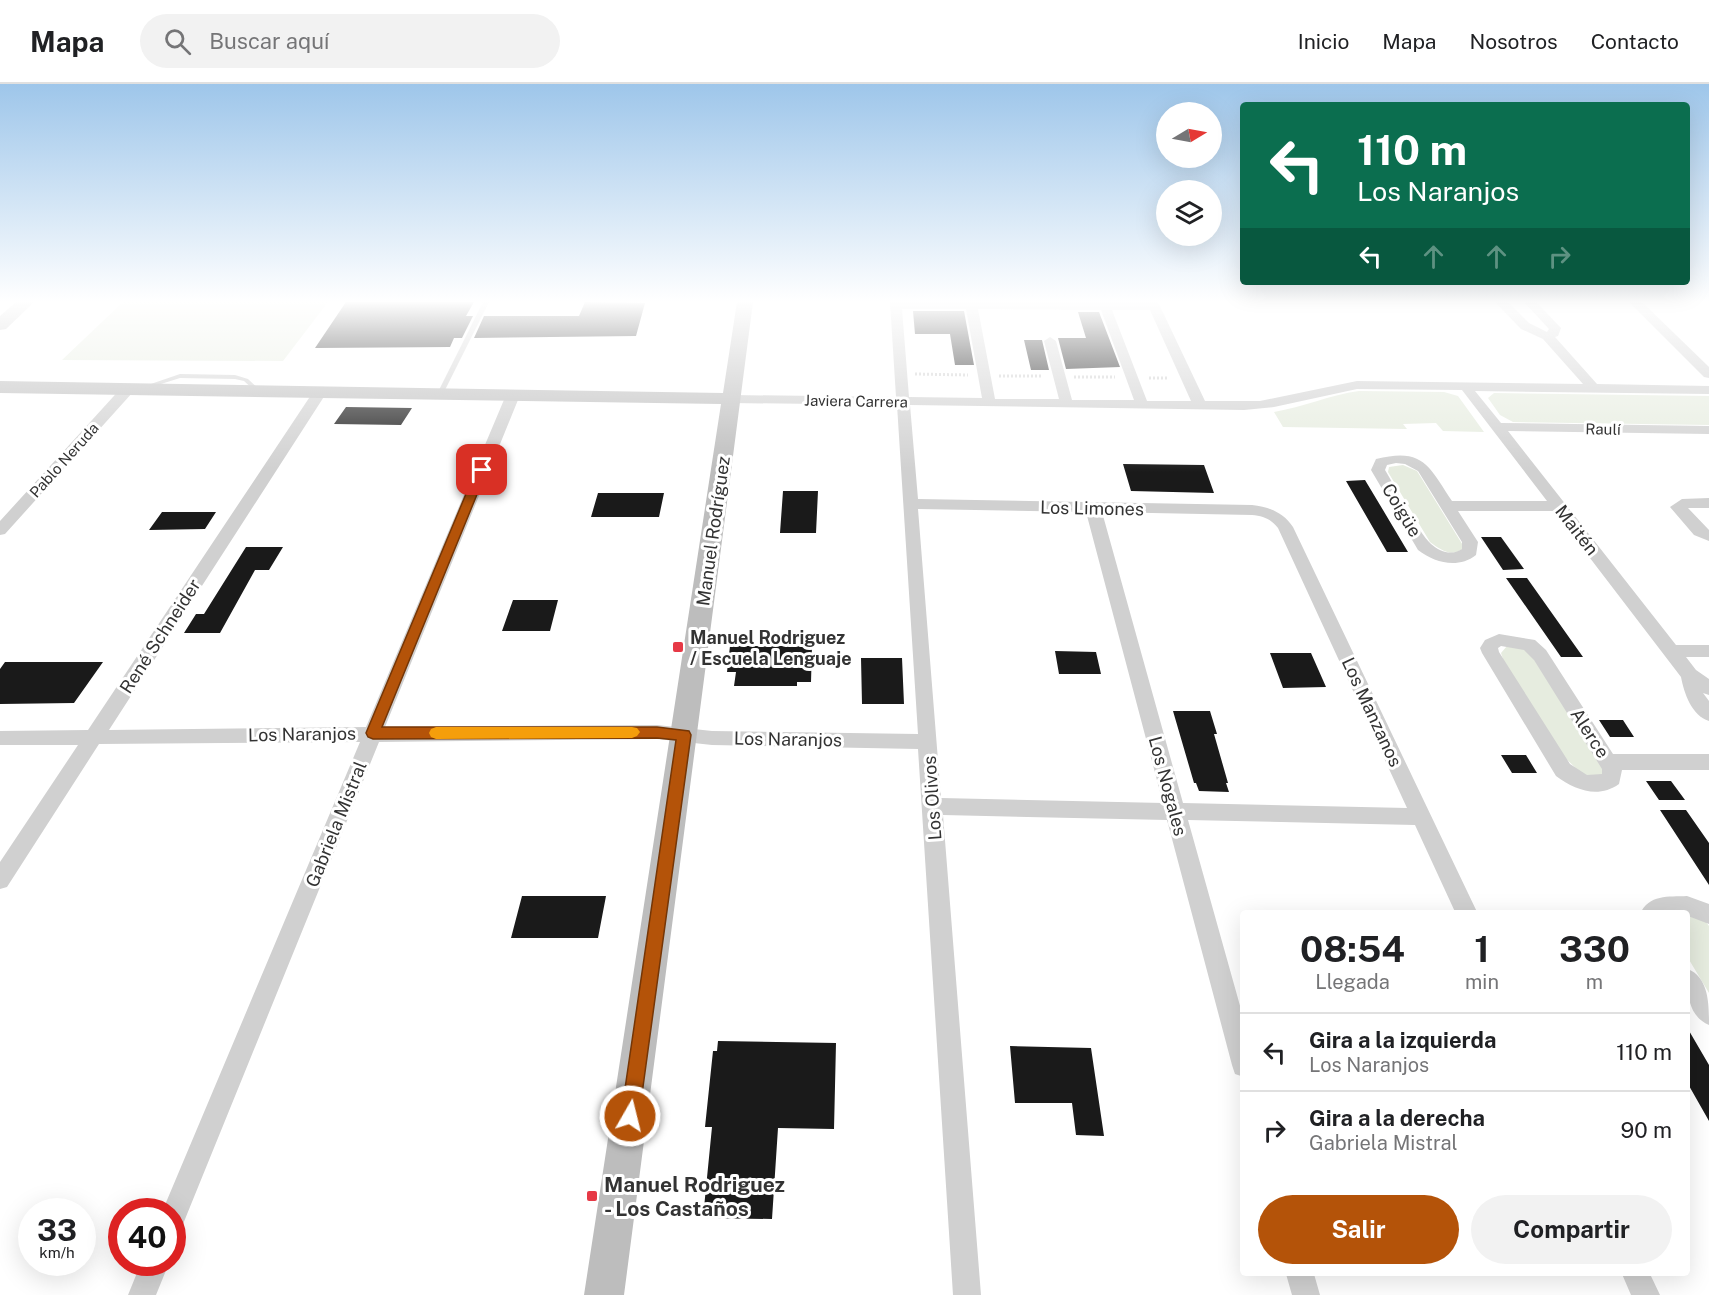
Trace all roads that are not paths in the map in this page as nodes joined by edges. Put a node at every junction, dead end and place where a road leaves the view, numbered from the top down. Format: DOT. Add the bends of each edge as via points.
graph roads {
  1 [pos="458,359"];
  2 [pos="737,359"];
  3 [pos="900,359"];
  4 [pos="981,359"];
  5 [pos="1055,359"];
  6 [pos="1125,359"];
  7 [pos="1178,359"];
  8 [pos="1567,359"];
  9 [pos="1693,359"];
  10 [pos="1709,374"];
  11 [pos="1465,386"];
  12 [pos="0,387"];
  13 [pos="1593,388"];
  14 [pos="132,389"];
  15 [pos="1709,390"];
  16 [pos="320,392"];
  17 [pos="440,394"];
  18 [pos="513,395"];
  19 [pos="732,399"];
  20 [pos="903,401"];
  21 [pos="989,403"];
  22 [pos="1067,404"];
  23 [pos="1142,405"];
  24 [pos="1200,406"];
  25 [pos="1497,427"];
  26 [pos="1709,430"];
  27 [pos="910,504"];
  28 [pos="1558,506"];
  29 [pos="1708,506"];
  30 [pos="1447,507"];
  31 [pos="1094,508"];
  32 [pos="1272,515"];
  33 [pos="0,530"];
  34 [pos="1709,536"];
  35 [pos="1671,651"];
  36 [pos="1709,651"];
  37 [pos="1690,675"];
  38 [pos="1709,688"];
  39 [pos="1709,714"];
  40 [pos="373,733"];
  41 [pos="684,735"];
  42 [pos="94,737"];
  43 [pos="0,738"];
  44 [pos="928,742"];
  45 [pos="1608,762"];
  46 [pos="1709,762"];
  47 [pos="933,806"];
  48 [pos="1174,812"];
  49 [pos="1421,817"];
  50 [pos="0,880"];
  51 [pos="1465,910"];
  52 [pos="1655,910"];
  53 [pos="1709,914"];
  54 [pos="1690,983"];
  55 [pos="1709,1014"];
  56 [pos="1240,1051"];
  57 [pos="181,1198"];
  58 [pos="149,1276"];
  59 [pos="1301,1276"];
  60 [pos="1637,1276"];
  61 [pos="141,1295"];
  62 [pos="604,1295"];
  63 [pos="967,1295"];
  64 [pos="1306,1295"];
  65 [pos="1646,1295"];
  1 -- 17 [label="lane"];
  2 -- 19 [label="street, Manuel Rodríguez"];
  3 -- 20 [label="street, Los Olivos"];
  4 -- 21 [label="street"];
  5 -- 22 [label="street"];
  6 -- 23 [label="street"];
  7 -- 24 [label="street"];
  8 -- 13 [label="street"];
  9 -- 10 [label="street"];
  11 -- 13 [label="street, Javiera Carrera"];
  11 -- 24 [label="street, Javiera Carrera" via="1357,385 1276,404"];
  11 -- 25 [label="street, Maitén"];
  12 -- 14 [label="street, Javiera Carrera"];
  13 -- 15 [label="street, Javiera Carrera"];
  14 -- 16 [label="street, Javiera Carrera"];
  14 -- 33 [label="street, Pablo Neruda"];
  16 -- 17 [label="street, Javiera Carrera"];
  16 -- 42 [label="street, René Schneider"];
  17 -- 18 [label="street, Javiera Carrera"];
  18 -- 19 [label="street, Javiera Carrera"];
  18 -- 40 [label="street, Gabriela Mistral"];
  19 -- 20 [label="street, Javiera Carrera"];
  19 -- 41 [label="street, Manuel Rodríguez"];
  20 -- 21 [label="street, Javiera Carrera"];
  20 -- 27 [label="street, Los Olivos"];
  21 -- 22 [label="street, Javiera Carrera"];
  22 -- 23 [label="street, Javiera Carrera"];
  23 -- 24 [label="street, Javiera Carrera"];
  25 -- 26 [label="street, Raulí"];
  25 -- 28 [label="street, Maitén"];
  27 -- 31 [label="street, Los Limones"];
  27 -- 44 [label="street, Los Olivos"];
  28 -- 30 [label="street"];
  28 -- 35 [label="street, Maitén"];
  29 -- 34 [label="street" via="1678,507 1698,531"];
  30 -- 30 [label="street, Coigüe" via="1470,542 1470,551 1464,556 1440,556 1424,546 1378,464 1396,459 1419,465"];
  31 -- 32 [label="street, Los Limones" via="1251,510"];
  31 -- 48 [label="street, Los Nogales"];
  32 -- 49 [label="street, Los Manzanos" via="1285,527"];
  35 -- 36 [label="street"];
  35 -- 37 [label="street, Maitén"];
  37 -- 38 [label="street, Maitén"];
  37 -- 39 [label="street, Maitén" via="1693,693"];
  40 -- 41 [label="street, Los Naranjos"];
  40 -- 42 [label="street, Los Naranjos"];
  40 -- 57 [label="street, Gabriela Mistral"];
  41 -- 44 [label="street, Los Naranjos"];
  41 -- 62 [label="street, Manuel Rodríguez"];
  42 -- 43 [label="street, Los Naranjos"];
  42 -- 50 [label="street, René Schneider"];
  44 -- 47 [label="street, Los Olivos"];
  45 -- 45 [label="street, Alerce" via="1536,650 1519,641 1499,640 1491,644 1491,653 1563,770 1578,781 1602,784 1612,778"];
  45 -- 46 [label="street"];
  47 -- 48 [label="street"];
  47 -- 63 [label="street, Los Olivos"];
  48 -- 49 [label="street"];
  48 -- 56 [label="street, Los Nogales"];
  49 -- 51 [label="street, Los Manzanos"];
  52 -- 53 [label="street" via="1687,906"];
  54 -- 55 [label="street"];
  58 -- 61 [label="street"];
  59 -- 64 [label="street"];
  60 -- 65 [label="street"];
}
